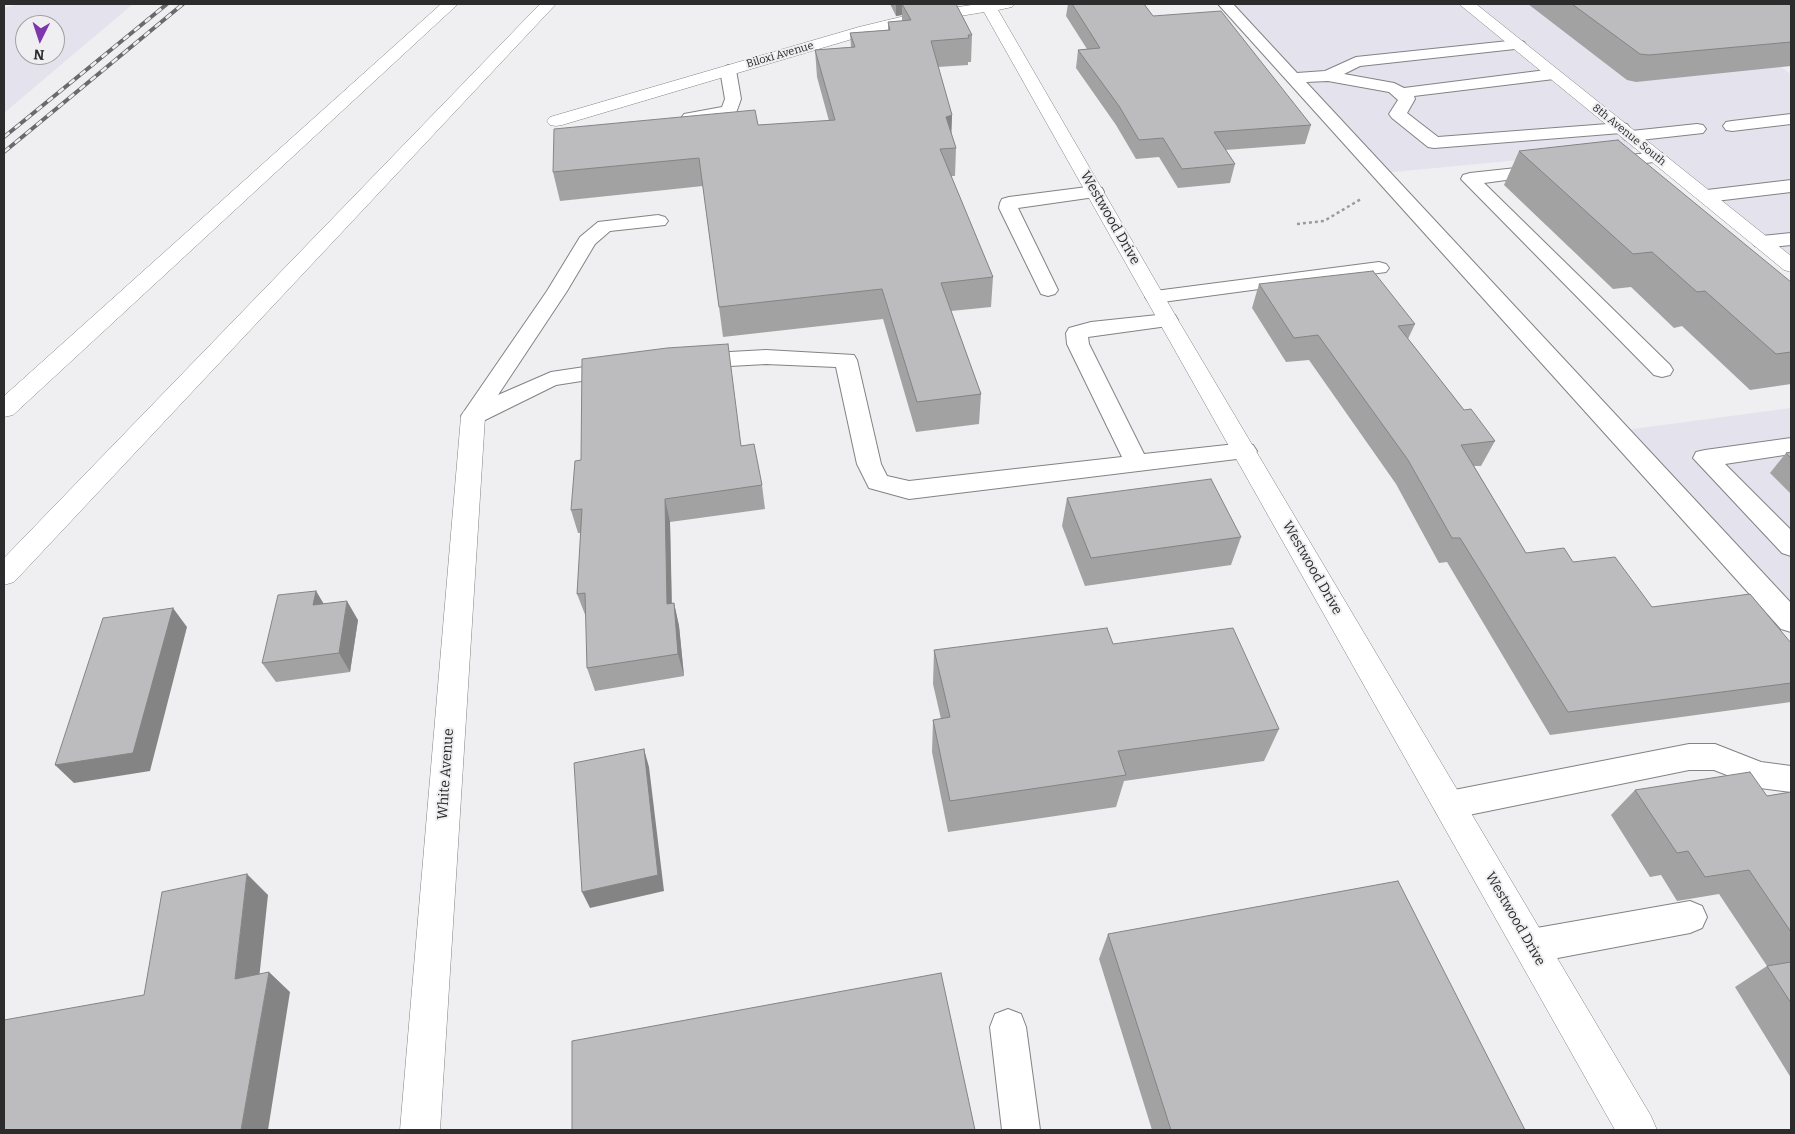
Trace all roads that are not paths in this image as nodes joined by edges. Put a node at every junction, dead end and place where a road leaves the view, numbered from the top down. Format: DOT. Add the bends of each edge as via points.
graph roads {
  1 [pos="450,4"];
  2 [pos="548,4"];
  3 [pos="1226,4"];
  4 [pos="1467,4"];
  5 [pos="998,5"];
  6 [pos="1518,45"];
  7 [pos="728,70"];
  8 [pos="1554,74"];
  9 [pos="1328,76"];
  10 [pos="1295,78"];
  11 [pos="1401,93"];
  12 [pos="676,120"];
  13 [pos="1791,120"];
  14 [pos="556,121"];
  15 [pos="1732,126"];
  16 [pos="1697,129"];
  17 [pos="1626,132"];
  18 [pos="1656,157"];
  19 [pos="1587,165"];
  20 [pos="1558,168"];
  21 [pos="1791,186"];
  22 [pos="1095,192"];
  23 [pos="1706,196"];
  24 [pos="658,221"];
  25 [pos="1791,239"];
  26 [pos="1762,242"];
  27 [pos="1791,266"];
  28 [pos="1379,268"];
  29 [pos="1048,290"];
  30 [pos="1161,309"];
  31 [pos="670,362"];
  32 [pos="642,366"];
  33 [pos="1662,370"];
  34 [pos="4,409"];
  35 [pos="473,417"];
  36 [pos="1791,446"];
  37 [pos="1245,451"];
  38 [pos="1137,464"];
  39 [pos="1790,546"];
  40 [pos="4,575"];
  41 [pos="1791,621"];
  42 [pos="1791,780"];
  43 [pos="1449,805"];
  44 [pos="1690,917"];
  45 [pos="1530,946"];
  46 [pos="1008,1027"];
  47 [pos="420,1130"];
  48 [pos="1021,1130"];
  49 [pos="1637,1130"];
  1 -- 34 [label="main road"];
  2 -- 40 [label="main road"];
  3 -- 10 [label="lane"];
  4 -- 6 [label="main road, 8th Avenue South"];
  5 -- 7 [label="main road, Biloxi Avenue" via="865,30"];
  5 -- 22 [label="main road, Westwood Drive"];
  6 -- 8 [label="main road, 8th Avenue South"];
  6 -- 9 [label="lane" via="1356,62"];
  7 -- 12 [label="lane" via="733,98 725,114"];
  7 -- 14 [label="main road, Biloxi Avenue"];
  8 -- 11 [label="lane"];
  8 -- 17 [label="main road, 8th Avenue South"];
  9 -- 10 [label="lane"];
  9 -- 11 [label="lane" via="1394,88"];
  10 -- 41 [label="lane"];
  11 -- 17 [label="lane" via="1407,99 1398,114 1434,143"];
  13 -- 15 [label="lane"];
  16 -- 17 [label="lane"];
  17 -- 18 [label="main road, 8th Avenue South"];
  18 -- 19 [label="lane"];
  18 -- 23 [label="main road, 8th Avenue South"];
  20 -- 33 [label="lane" via="1470,179"];
  21 -- 23 [label="lane"];
  22 -- 29 [label="lane" via="1009,203 1008,208"];
  22 -- 30 [label="main road, Westwood Drive"];
  23 -- 26 [label="main road, 8th Avenue South"];
  24 -- 35 [label="lane" via="605,226 587,240"];
  25 -- 26 [label="lane"];
  26 -- 27 [label="main road, 8th Avenue South"];
  28 -- 30 [label="lane"];
  30 -- 37 [label="main road, Westwood Drive"];
  30 -- 38 [label="lane" via="1077,333 1078,344"];
  31 -- 38 [label="lane" via="766,357 846,360 869,464 878,482 909,490"];
  32 -- 35 [label="lane" via="551,379"];
  35 -- 47 [label="main road, White Avenue"];
  36 -- 39 [label="lane" via="1705,458"];
  37 -- 38 [label="lane"];
  37 -- 43 [label="main road, Westwood Drive"];
  42 -- 43 [label="lane" via="1760,776 1716,757 1689,757"];
  43 -- 45 [label="main road, Westwood Drive"];
  44 -- 45 [label="lane"];
  45 -- 49 [label="main road, Westwood Drive"];
  46 -- 48 [label="lane"];
}
